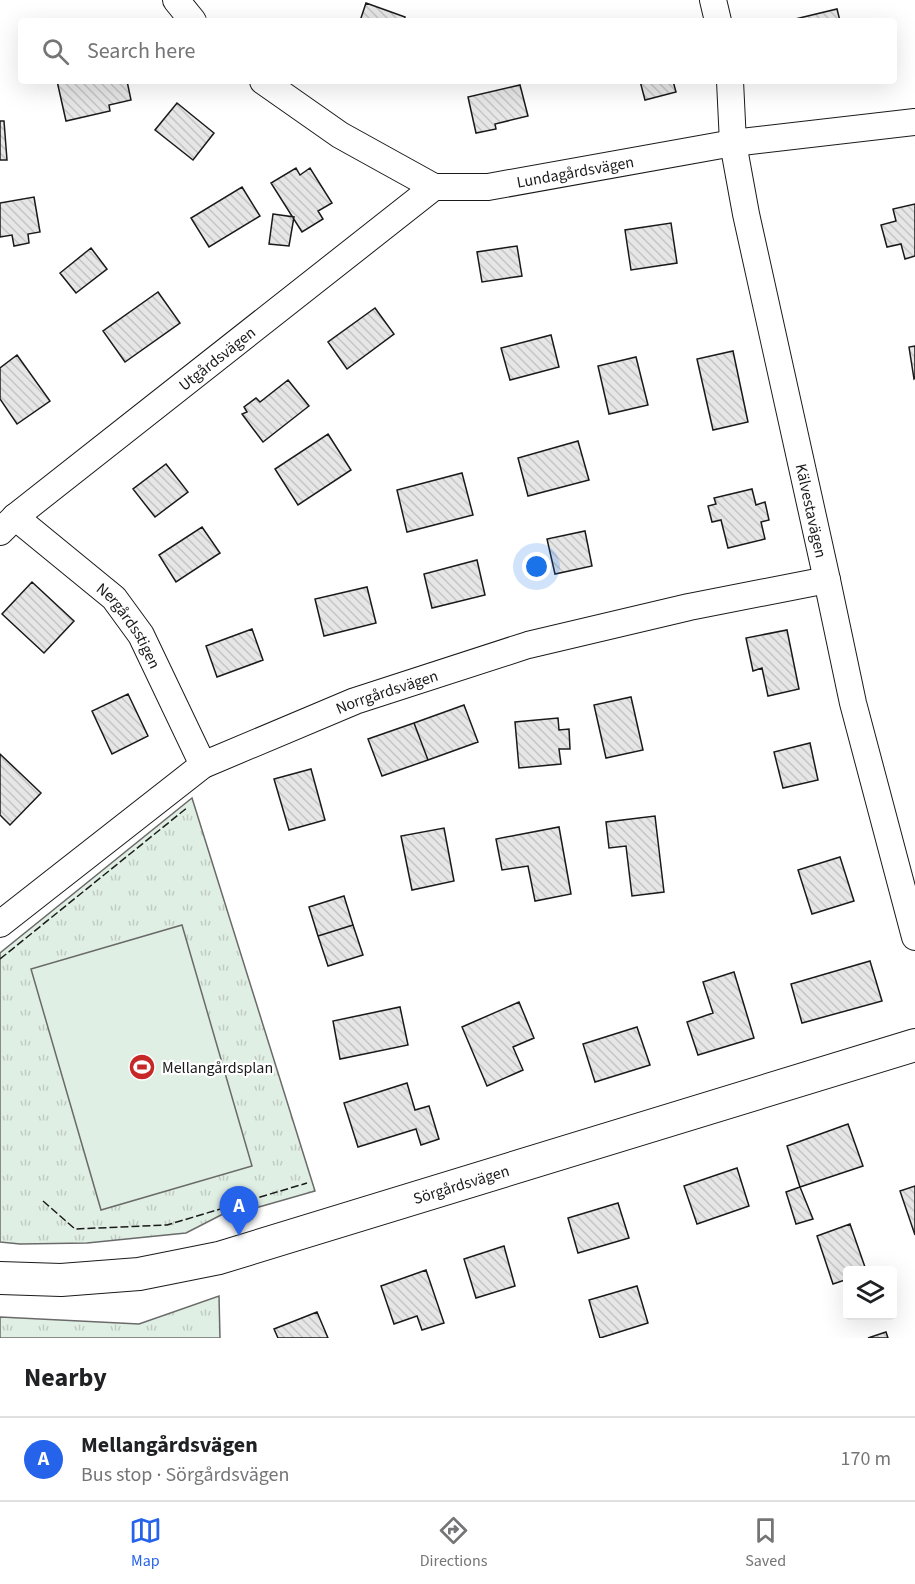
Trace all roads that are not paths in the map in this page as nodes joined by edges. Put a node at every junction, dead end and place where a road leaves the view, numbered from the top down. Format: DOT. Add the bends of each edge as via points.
graph roads {
  1 [pos="176,0"];
  2 [pos="713,0"];
  3 [pos="191,18"];
  4 [pos="717,18"];
  5 [pos="267,84"];
  6 [pos="730,84"];
  7 [pos="915,122"];
  8 [pos="733,143"];
  9 [pos="434,187"];
  10 [pos="7,525"];
  11 [pos="827,580"];
  12 [pos="203,765"];
  13 [pos="0,924"];
  14 [pos="915,937"];
  15 [pos="915,1045"];
  16 [pos="0,1278"];
  1 -- 3 [label="street"];
  2 -- 4 [label="street"];
  5 -- 9 [label="street, Lundagårdsvägen" via="340,135"];
  6 -- 8 [label="street, Kälvestavägen"];
  7 -- 8 [label="street, Lundagårdsvägen"];
  8 -- 9 [label="street, Lundagårdsvägen" via="488,187"];
  8 -- 11 [label="street, Kälvestavägen"];
  9 -- 10 [label="street, Utgårdsvägen"];
  10 -- 12 [label="street, Nergårdsstigen" via="114,598 141,635"];
  11 -- 12 [label="street, Norrgårdsvägen" via="528,645 355,701"];
  11 -- 14 [label="street, Kälvestavägen" via="853,703"];
  12 -- 13 [label="street, Norrgårdsvägen"];
  15 -- 16 [label="street, Sörgårdsvägen" via="219,1258 139,1274 61,1280"];
}
